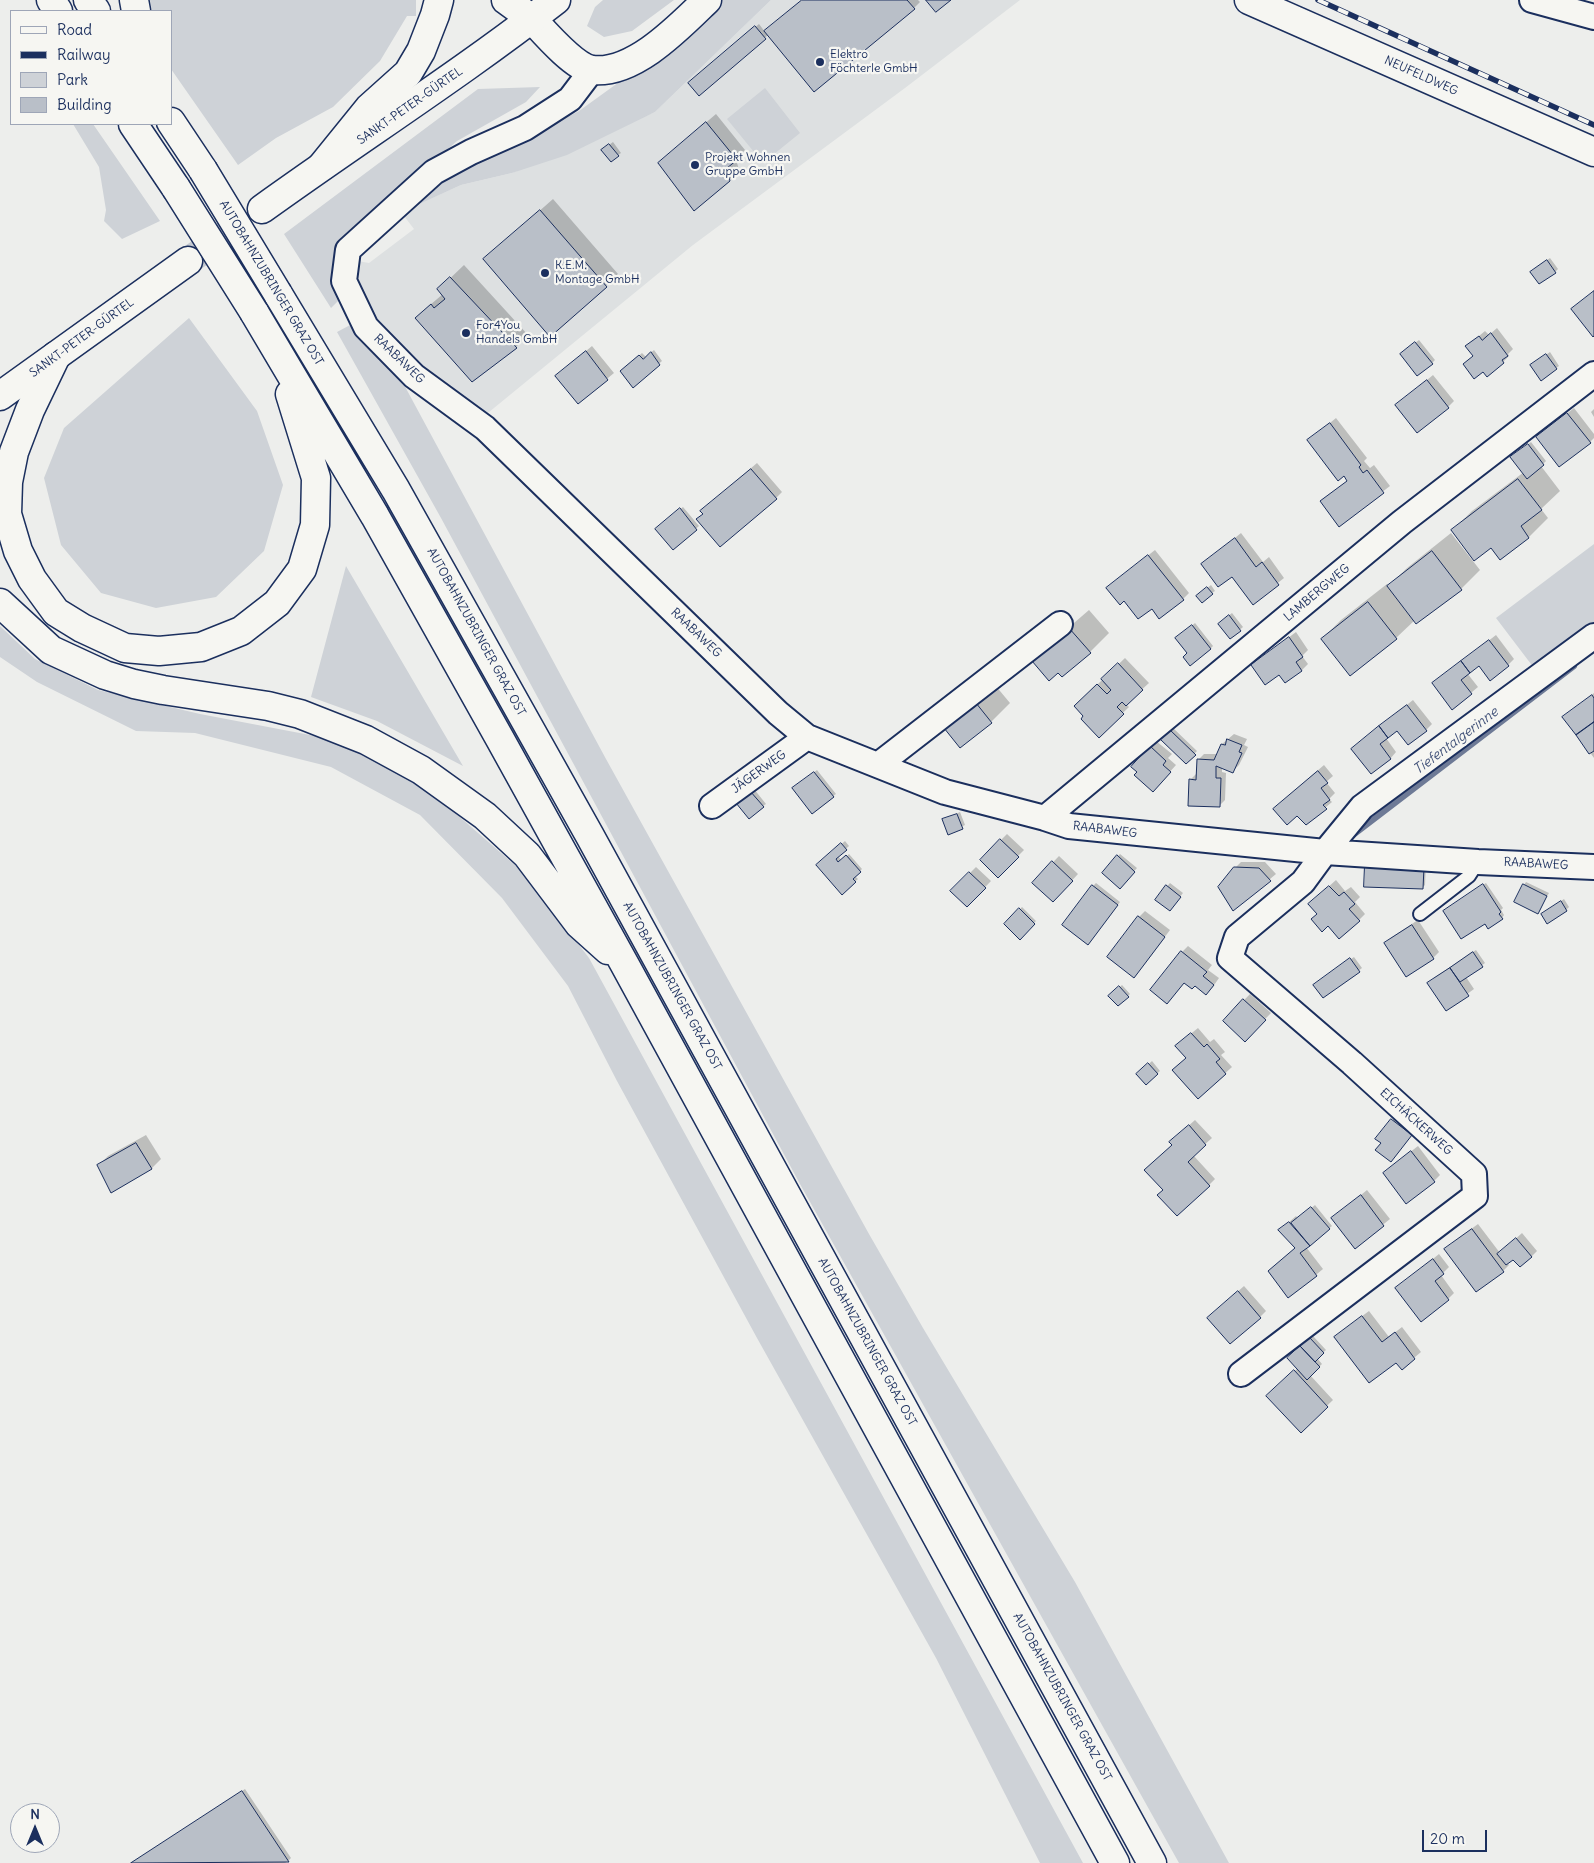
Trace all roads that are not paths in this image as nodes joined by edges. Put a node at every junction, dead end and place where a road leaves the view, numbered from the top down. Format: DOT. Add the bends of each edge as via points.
graph roads {
  1 [pos="438,0"];
  2 [pos="506,0"];
  3 [pos="556,0"];
  4 [pos="707,0"];
  5 [pos="1249,0"];
  6 [pos="1532,0"];
  7 [pos="530,10"];
  8 [pos="1594,17"];
  9 [pos="592,70"];
  10 [pos="172,112"];
  11 [pos="134,125"];
  12 [pos="174,127"];
  13 [pos="1594,152"];
  14 [pos="322,166"];
  15 [pos="262,209"];
  16 [pos="188,262"];
  17 [pos="56,356"];
  18 [pos="279,356"];
  19 [pos="1594,374"];
  20 [pos="0,396"];
  21 [pos="4,511"];
  22 [pos="0,603"];
  23 [pos="1060,624"];
  24 [pos="1591,645"];
  25 [pos="807,737"];
  26 [pos="878,765"];
  27 [pos="712,806"];
  28 [pos="1045,818"];
  29 [pos="1325,852"];
  30 [pos="1478,862"];
  31 [pos="1594,867"];
  32 [pos="1420,914"];
  33 [pos="625,966"];
  34 [pos="1241,1374"];
  35 [pos="1115,1863"];
  36 [pos="1152,1863"];
  1 -- 14 [label="main road" via="421,51 408,73 369,108"];
  2 -- 7 [label="main road"];
  3 -- 7 [label="main road, SANKT-PETER-GÜRTEL"];
  4 -- 9 [label="main road" via="648,52 611,68"];
  5 -- 13 [label="main road, NEUFELDWEG"];
  6 -- 8 [label="street"];
  7 -- 9 [label="main road" via="552,42"];
  7 -- 14 [label="main road, SANKT-PETER-GÜRTEL" via="424,97"];
  9 -- 25 [label="street, RAABAWEG" via="570,99 525,128 434,172 348,250 344,281 366,327 414,376 485,428 771,706"];
  10 -- 12 [label="main road"];
  11 -- 18 [label="main road, bridge"];
  12 -- 36 [label="main road, AUTOBAHNZUBRINGER GRAZ OST, bridge" via="396,490 590,836"];
  14 -- 15 [label="main road, SANKT-PETER-GÜRTEL"];
  16 -- 17 [label="main road, SANKT-PETER-GÜRTEL"];
  17 -- 20 [label="main road, SANKT-PETER-GÜRTEL"];
  17 -- 21 [label="main road" via="14,452"];
  18 -- 21 [label="main road" via="316,478 315,525 302,569 277,602 241,631 201,647 159,651 125,648 82,628 56,612 32,578 18,551"];
  18 -- 33 [label="main road" via="375,516"];
  19 -- 28 [label="street, LAMBERGWEG" via="1402,522"];
  22 -- 33 [label="main road" via="51,650 105,675 163,690 300,714 366,740 421,770 484,816 527,855 579,924"];
  23 -- 26 [label="street"];
  24 -- 29 [label="street" via="1362,808"];
  25 -- 26 [label="street, RAABAWEG"];
  25 -- 27 [label="street, JÄGERWEG"];
  26 -- 28 [label="street, RAABAWEG" via="945,792"];
  28 -- 29 [label="street, RAABAWEG" via="1069,826"];
  29 -- 30 [label="street, RAABAWEG"];
  29 -- 34 [label="street, EICHÄCKERWEG" via="1303,882 1237,937 1230,958 1474,1174 1475,1196"];
  30 -- 31 [label="street, RAABAWEG"];
  30 -- 32 [label="lane" via="1469,876"];
  33 -- 35 [label="main road"];
}
